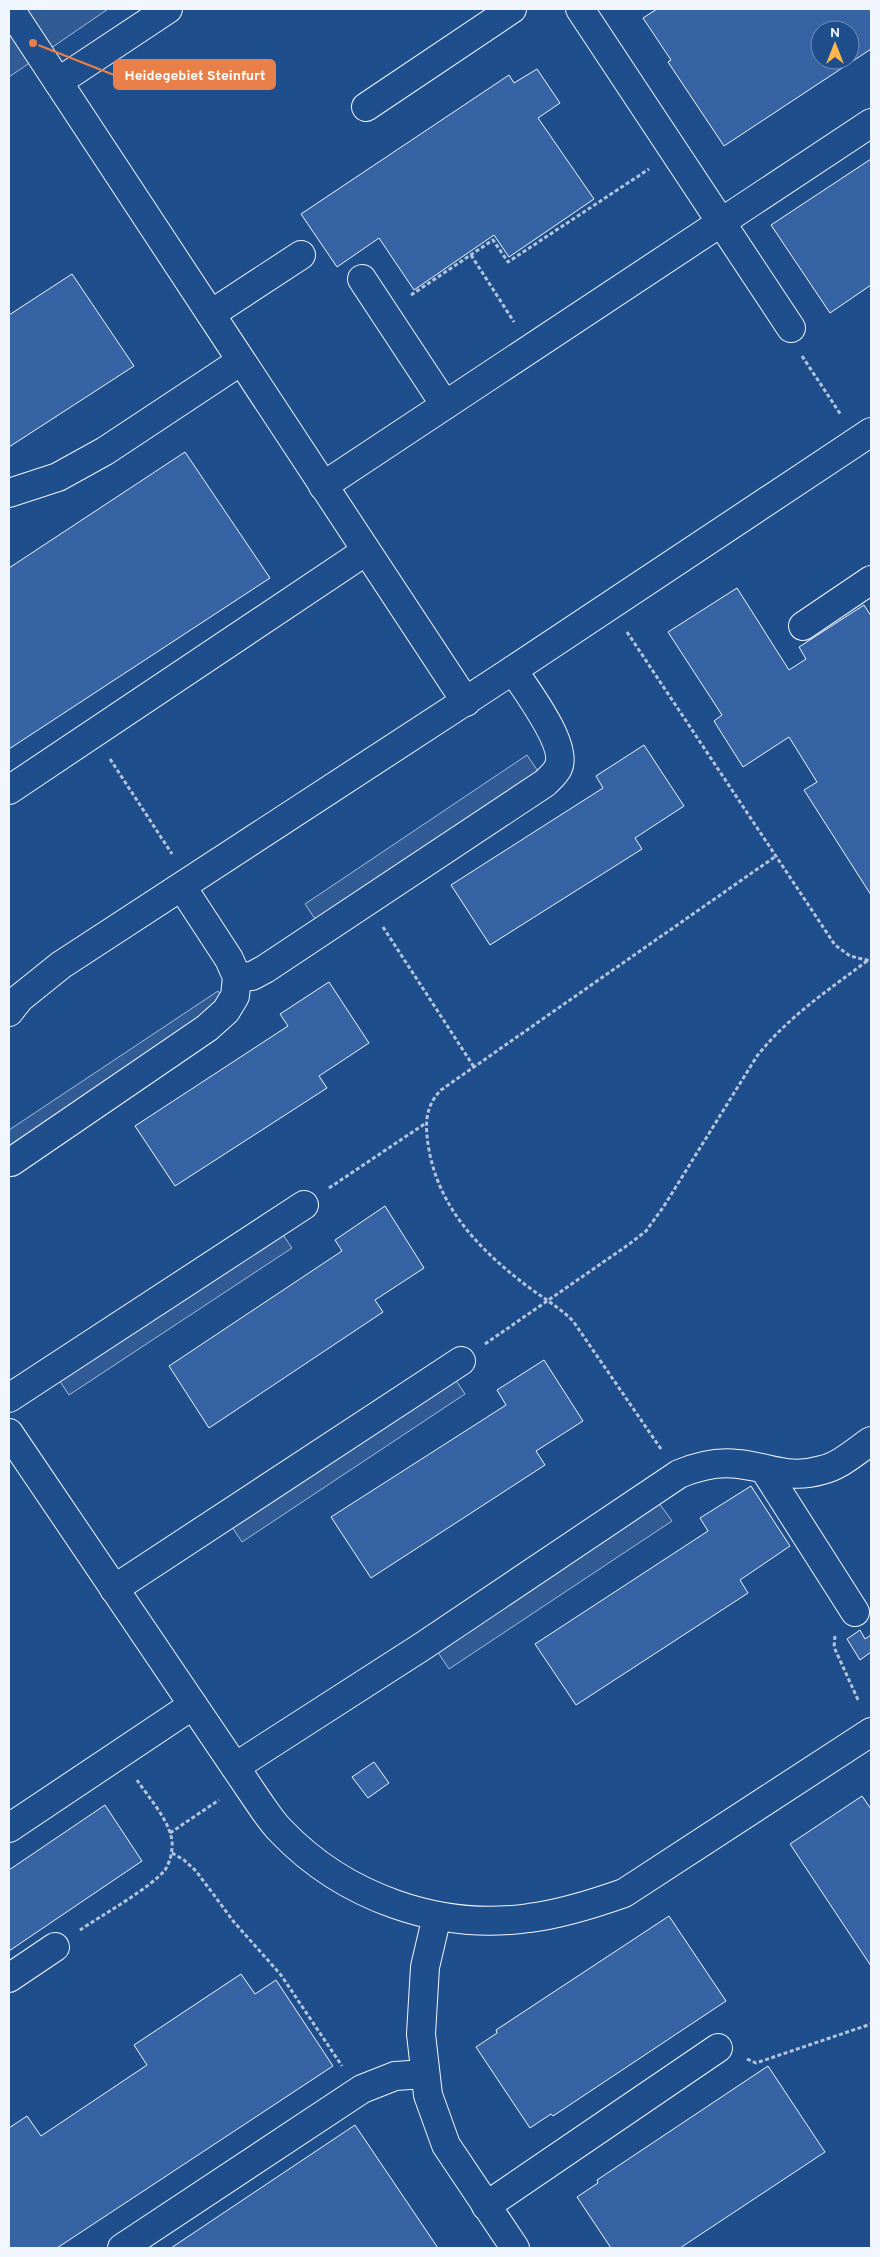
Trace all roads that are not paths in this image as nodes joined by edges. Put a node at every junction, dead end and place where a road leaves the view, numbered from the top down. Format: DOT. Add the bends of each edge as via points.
graph roads {
  1 [pos="10,9"];
  2 [pos="168,9"];
  3 [pos="512,9"];
  4 [pos="580,9"];
  5 [pos="58,82"];
  6 [pos="366,107"];
  7 [pos="871,123"];
  8 [pos="721,222"];
  9 [pos="301,256"];
  10 [pos="362,280"];
  11 [pos="211,314"];
  12 [pos="791,328"];
  13 [pos="241,361"];
  14 [pos="444,405"];
  15 [pos="864,437"];
  16 [pos="323,486"];
  17 [pos="9,493"];
  18 [pos="366,551"];
  19 [pos="871,580"];
  20 [pos="803,626"];
  21 [pos="513,670"];
  22 [pos="466,702"];
  23 [pos="9,790"];
  24 [pos="186,885"];
  25 [pos="237,977"];
  26 [pos="9,1012"];
  27 [pos="11,1162"];
  28 [pos="304,1205"];
  29 [pos="461,1361"];
  30 [pos="9,1398"];
  31 [pos="9,1433"];
  32 [pos="871,1441"];
  33 [pos="764,1469"];
  34 [pos="114,1589"];
  35 [pos="850,1605"];
  36 [pos="193,1705"];
  37 [pos="871,1732"];
  38 [pos="240,1775"];
  39 [pos="9,1828"];
  40 [pos="436,1916"];
  41 [pos="55,1947"];
  42 [pos="9,1978"];
  43 [pos="718,2048"];
  44 [pos="425,2074"];
  45 [pos="486,2206"];
  46 [pos="122,2248"];
  47 [pos="514,2248"];
  1 -- 5 [label="lane"];
  2 -- 5 [label="lane"];
  3 -- 6 [label="lane"];
  4 -- 8 [label="lane"];
  5 -- 11 [label="lane"];
  7 -- 8 [label="lane"];
  8 -- 12 [label="lane"];
  8 -- 14 [label="lane"];
  9 -- 11 [label="lane"];
  10 -- 14 [label="lane"];
  11 -- 13 [label="lane"];
  13 -- 16 [label="lane"];
  13 -- 17 [label="lane" via="105,452 58,477"];
  14 -- 16 [label="lane"];
  15 -- 21 [label="lane"];
  16 -- 18 [label="lane"];
  18 -- 22 [label="lane"];
  18 -- 23 [label="lane"];
  19 -- 20 [label="lane"];
  21 -- 22 [label="lane"];
  21 -- 25 [label="lane" via="550,728 559,749 559,768 545,784 265,969 252,976"];
  22 -- 24 [label="lane"];
  24 -- 25 [label="lane"];
  24 -- 26 [label="lane" via="61,965 20,998"];
  25 -- 27 [label="lane" via="235,996 226,1011 207,1028"];
  28 -- 30 [label="lane"];
  29 -- 34 [label="lane"];
  31 -- 34 [label="lane"];
  32 -- 33 [label="lane" via="824,1470 782,1474"];
  33 -- 35 [label="lane"];
  33 -- 38 [label="lane" via="720,1463 678,1474 423,1646"];
  34 -- 36 [label="lane"];
  36 -- 38 [label="lane"];
  36 -- 39 [label="lane"];
  37 -- 40 [label="lane" via="624,1893 529,1918 501,1921"];
  38 -- 40 [label="lane" via="281,1830 342,1879 406,1909"];
  40 -- 44 [label="lane" via="425,1967 421,2034"];
  41 -- 42 [label="lane"];
  43 -- 45 [label="lane"];
  44 -- 45 [label="lane" via="428,2095 446,2145"];
  44 -- 46 [label="lane" via="395,2076 359,2091"];
  45 -- 47 [label="lane"];
}
